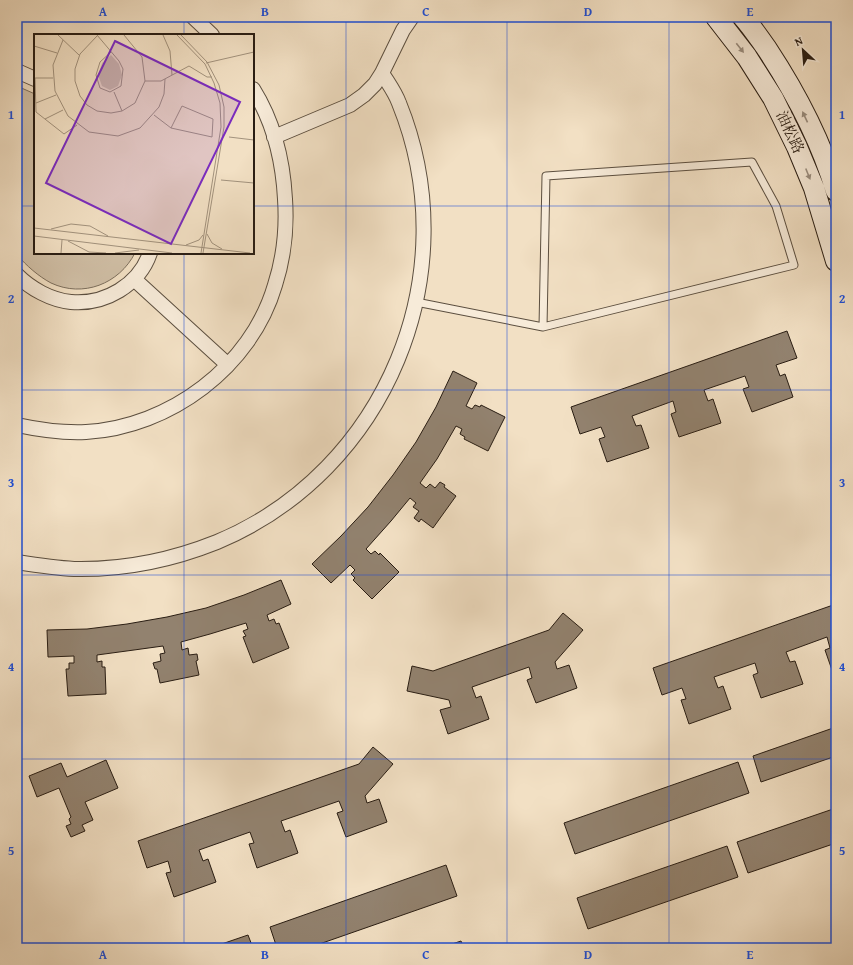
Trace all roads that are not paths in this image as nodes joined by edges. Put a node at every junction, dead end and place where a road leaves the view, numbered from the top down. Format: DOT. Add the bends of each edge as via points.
graph roads {
  1 [pos="193,17"];
  2 [pos="412,17"];
  3 [pos="716,17"];
  4 [pos="743,17"];
  5 [pos="400,23"];
  6 [pos="211,34"];
  7 [pos="17,71"];
  8 [pos="382,73"];
  9 [pos="34,79"];
  10 [pos="254,91"];
  11 [pos="274,137"];
  12 [pos="836,192"];
  13 [pos="150,254"];
  14 [pos="836,261"];
  15 [pos="17,275"];
  16 [pos="134,279"];
  17 [pos="416,302"];
  18 [pos="543,326"];
  19 [pos="228,365"];
  20 [pos="17,424"];
  21 [pos="17,562"];
  1 -- 6 [label="street"];
  2 -- 5 [label="street"];
  3 -- 14 [label="main road, 油松路, one-way" via="747,57 773,98 814,188"];
  12 -- 4 [label="main road, 油松路, one-way" via="819,145 800,106 779,68"];
  5 -- 8 [label="street"];
  7 -- 9 [label="street"];
  8 -- 11 [label="street" via="364,95 350,105"];
  8 -- 17 [label="street" via="398,101 408,128 421,185 424,244"];
  10 -- 11 [label="street"];
  11 -- 19 [label="street" via="285,194 286,212 281,262 267,308 256,328"];
  13 -- 16 [label="street"];
  15 -- 16 [label="street" via="45,295 71,302 99,300 124,288"];
  16 -- 19 [label="street"];
  17 -- 18 [label="lane"];
  17 -- 21 [label="street" via="399,358 372,410 355,434 321,472 270,514 218,541 190,552 155,561 74,569"];
  18 -- 18 [label="lane" via="794,265 776,206 752,162 546,176"];
  19 -- 20 [label="street" via="194,394 174,406 132,424 86,432 40,430"];
}
